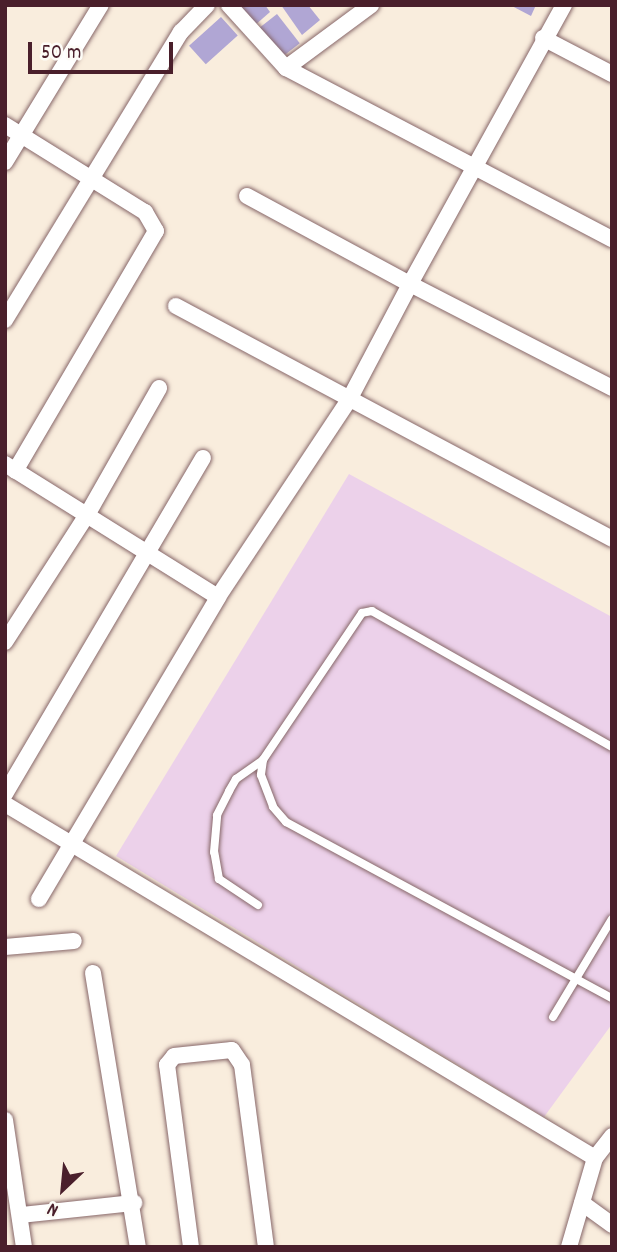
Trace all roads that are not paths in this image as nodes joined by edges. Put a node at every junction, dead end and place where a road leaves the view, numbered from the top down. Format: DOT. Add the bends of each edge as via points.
graph roads {
  1 [pos="101,5"];
  2 [pos="207,5"];
  3 [pos="229,5"];
  4 [pos="371,5"];
  5 [pos="564,5"];
  6 [pos="543,38"];
  7 [pos="286,68"];
  8 [pos="612,74"];
  9 [pos="5,125"];
  10 [pos="21,135"];
  11 [pos="5,162"];
  12 [pos="473,167"];
  13 [pos="91,179"];
  14 [pos="247,196"];
  15 [pos="612,239"];
  16 [pos="411,284"];
  17 [pos="176,306"];
  18 [pos="5,320"];
  19 [pos="159,388"];
  20 [pos="612,388"];
  21 [pos="350,398"];
  22 [pos="203,458"];
  23 [pos="10,468"];
  24 [pos="87,515"];
  25 [pos="612,539"];
  26 [pos="145,552"];
  27 [pos="218,597"];
  28 [pos="5,642"];
  29 [pos="612,747"];
  30 [pos="263,760"];
  31 [pos="5,794"];
  32 [pos="5,804"];
  33 [pos="73,843"];
  34 [pos="39,898"];
  35 [pos="258,905"];
  36 [pos="612,919"];
  37 [pos="74,941"];
  38 [pos="5,947"];
  39 [pos="93,973"];
  40 [pos="577,977"];
  41 [pos="612,998"];
  42 [pos="554,1017"];
  43 [pos="5,1120"];
  44 [pos="612,1136"];
  45 [pos="595,1158"];
  46 [pos="134,1203"];
  47 [pos="582,1203"];
  48 [pos="21,1215"];
  49 [pos="612,1225"];
  50 [pos="24,1247"];
  51 [pos="138,1247"];
  52 [pos="191,1247"];
  53 [pos="266,1247"];
  54 [pos="569,1247"];
  1 -- 10 [label="street"];
  2 -- 13 [label="street" via="181,32"];
  3 -- 7 [label="street"];
  4 -- 7 [label="street"];
  5 -- 6 [label="street"];
  6 -- 8 [label="street"];
  6 -- 12 [label="street"];
  7 -- 12 [label="street"];
  9 -- 10 [label="street"];
  10 -- 11 [label="street"];
  10 -- 13 [label="street"];
  12 -- 15 [label="street"];
  12 -- 16 [label="street"];
  13 -- 18 [label="street"];
  13 -- 23 [label="street" via="145,212 156,231"];
  14 -- 16 [label="street"];
  16 -- 20 [label="street"];
  16 -- 21 [label="street"];
  17 -- 21 [label="street"];
  19 -- 24 [label="street"];
  21 -- 25 [label="street"];
  21 -- 27 [label="street"];
  22 -- 26 [label="street"];
  23 -- 24 [label="street"];
  24 -- 26 [label="street"];
  24 -- 28 [label="street"];
  26 -- 27 [label="street"];
  26 -- 31 [label="street"];
  27 -- 33 [label="street"];
  29 -- 30 [label="lane" via="372,611 362,613"];
  30 -- 35 [label="lane" via="236,779 229,791 217,815 214,852 219,879"];
  30 -- 40 [label="lane" via="265,789 286,822"];
  32 -- 33 [label="street"];
  33 -- 34 [label="street"];
  33 -- 45 [label="street"];
  36 -- 40 [label="lane"];
  37 -- 38 [label="street"];
  39 -- 46 [label="street"];
  40 -- 41 [label="lane"];
  40 -- 42 [label="lane"];
  43 -- 48 [label="street"];
  44 -- 45 [label="street"];
  45 -- 47 [label="street"];
  46 -- 48 [label="street"];
  46 -- 51 [label="street"];
  47 -- 49 [label="street"];
  47 -- 54 [label="street"];
  48 -- 50 [label="street"];
  52 -- 53 [label="street" via="167,1065 174,1056 232,1050 242,1065"];
}
